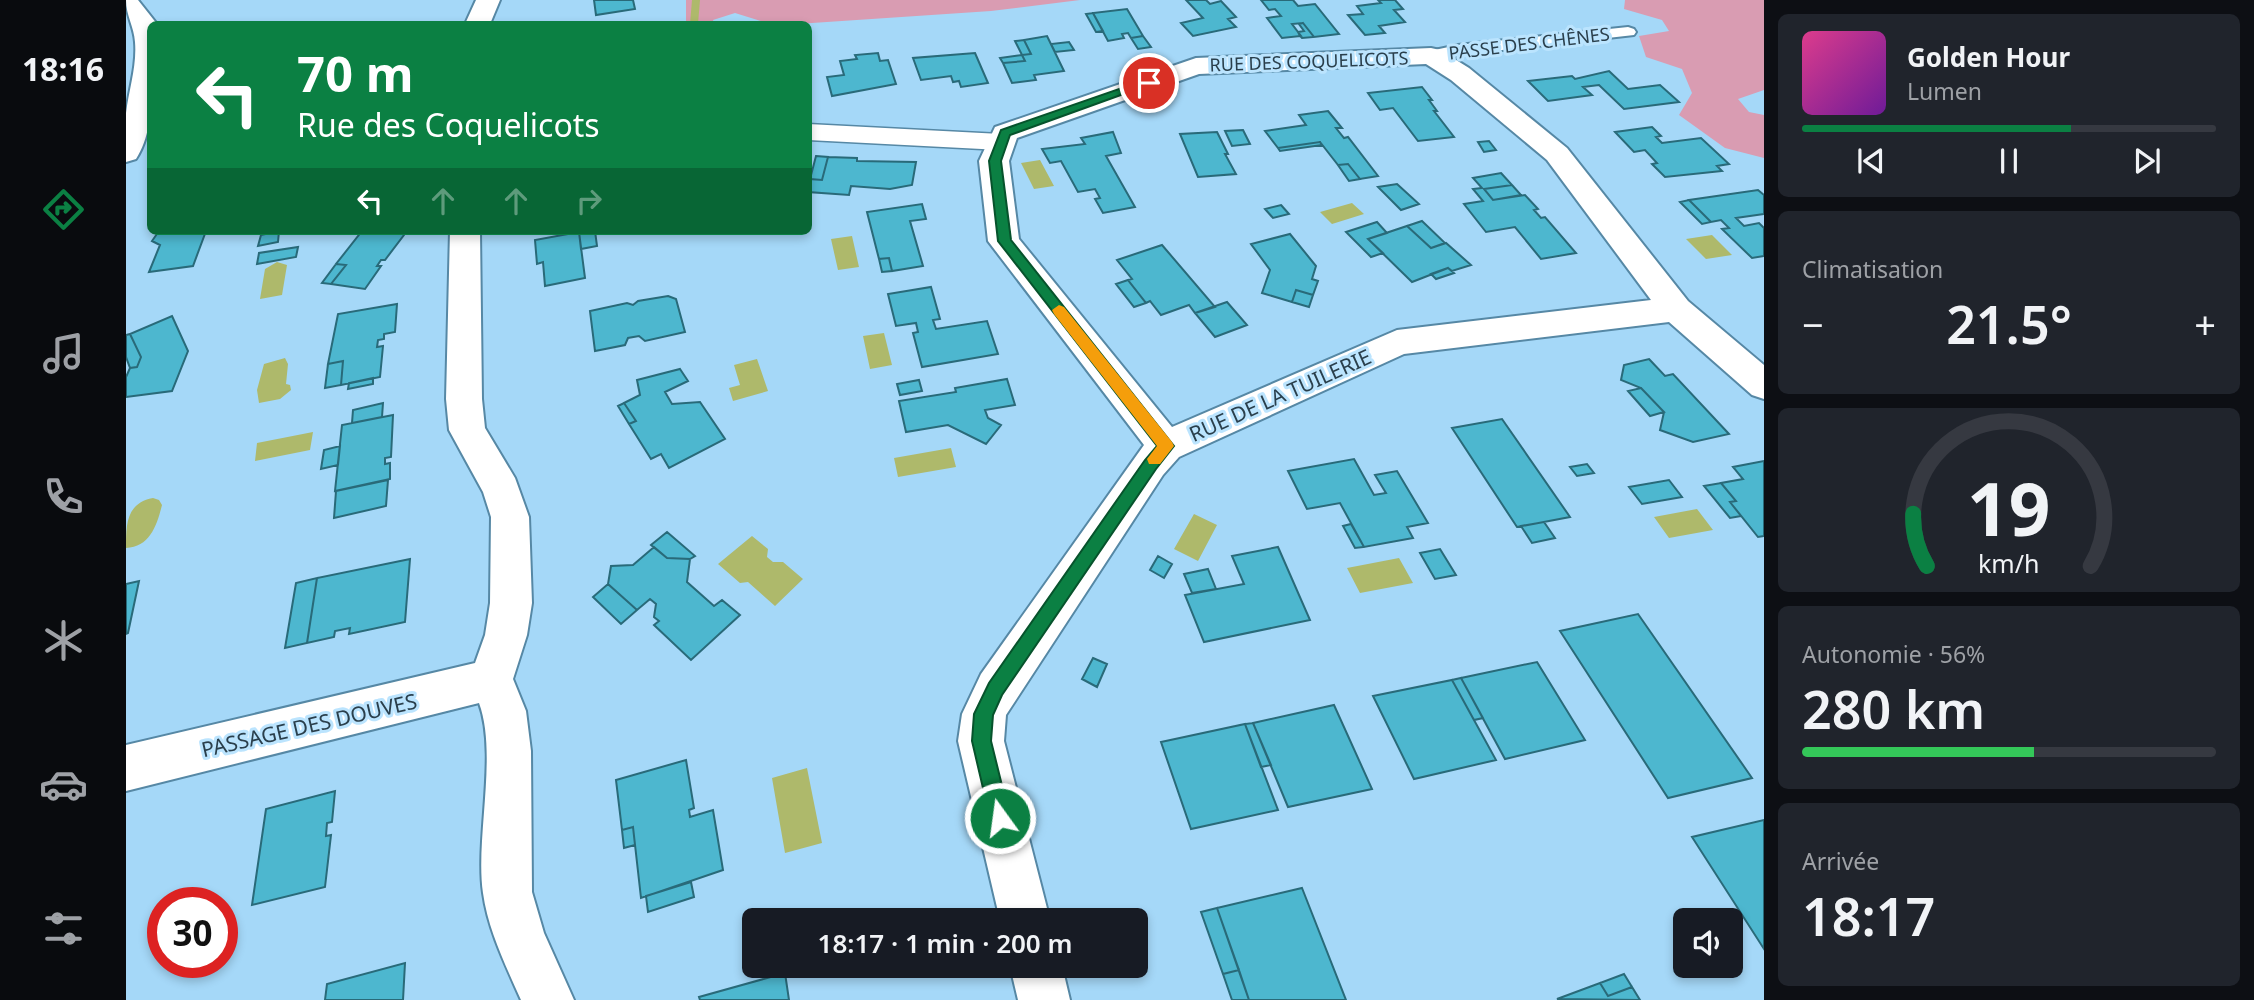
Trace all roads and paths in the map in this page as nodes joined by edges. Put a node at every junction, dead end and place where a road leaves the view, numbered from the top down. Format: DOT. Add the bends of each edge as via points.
graph roads {
  1 [pos="488,0"];
  2 [pos="126,3"];
  3 [pos="479,21"];
  4 [pos="1628,32"];
  5 [pos="1431,56"];
  6 [pos="141,72"];
  7 [pos="812,132"];
  8 [pos="1002,142"];
  9 [pos="126,153"];
  10 [pos="466,235"];
  11 [pos="1676,309"];
  12 [pos="1764,385"];
  13 [pos="1166,446"];
  14 [pos="491,678"];
  15 [pos="126,768"];
  16 [pos="1022,908"];
  17 [pos="1038,978"];
  18 [pos="548,1000"];
  19 [pos="1044,1000"];
  1 -- 3 [label="street"];
  2 -- 6 [label="street" via="146,28"];
  4 -- 5 [label="lane, PASSE DES CHÊNES"];
  5 -- 8 [label="street, RUE DES COQUELICOTS" via="1196,66 1005,133"];
  5 -- 11 [label="street, RUE DES COQUELICOTS" via="1460,74 1558,155"];
  6 -- 9 [label="street" via="140,106"];
  7 -- 8 [label="street"];
  8 -- 13 [label="street" via="995,161 1004,241"];
  10 -- 14 [label="street" via="467,430 501,489 510,517 511,603"];
  11 -- 12 [label="street, RUE DES COQUELICOTS"];
  11 -- 13 [label="street, RUE DE LA TUILERIE" via="1397,343"];
  13 -- 16 [label="street, RUE DE LA TUILERIE" via="996,689 984,714 981,741"];
  14 -- 15 [label="street, PASSAGE DES DOUVES" via="453,691"];
  14 -- 18 [label="street" via="504,711 508,751 507,892 520,938"];
  17 -- 19 [label="street"];
}
